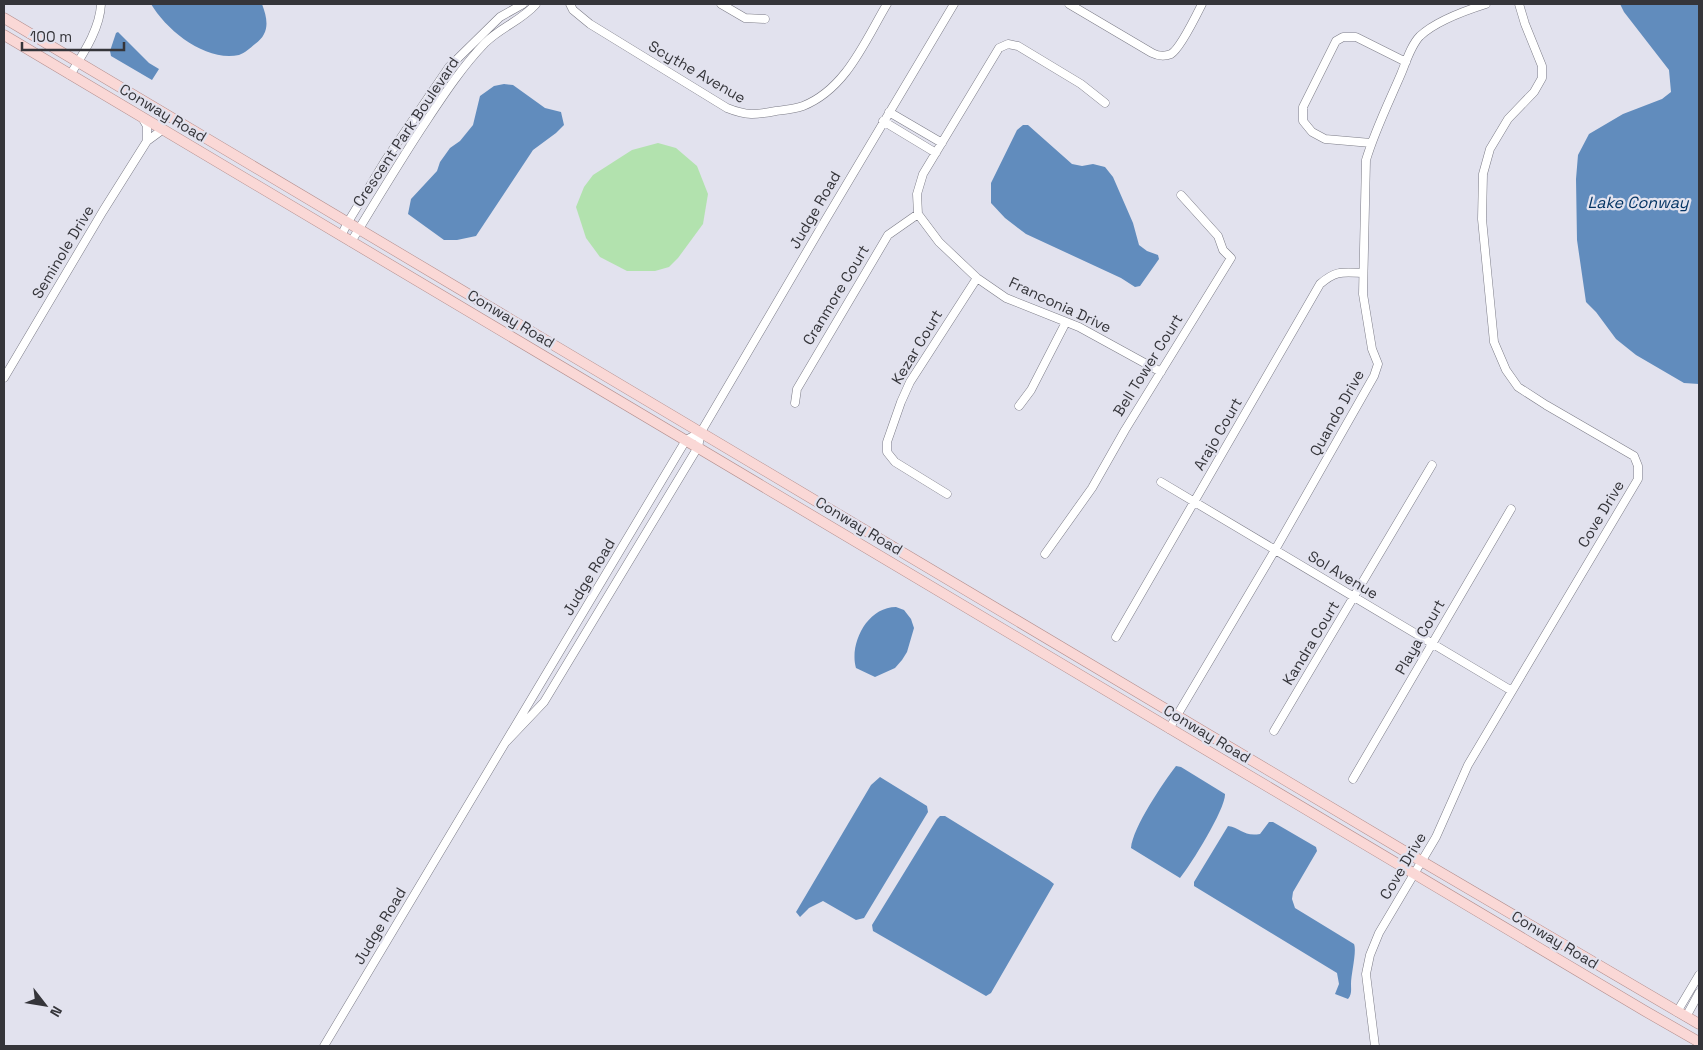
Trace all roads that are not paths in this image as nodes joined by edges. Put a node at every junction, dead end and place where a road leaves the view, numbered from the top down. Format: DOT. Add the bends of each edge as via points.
graph roads {
  1 [pos="101,4"];
  2 [pos="523,4"];
  3 [pos="536,4"];
  4 [pos="570,4"];
  5 [pos="721,4"];
  6 [pos="888,4"];
  7 [pos="954,4"];
  8 [pos="1069,4"];
  9 [pos="1202,4"];
  10 [pos="1486,4"];
  11 [pos="1519,4"];
  12 [pos="512,9"];
  13 [pos="4,18"];
  14 [pos="765,18"];
  15 [pos="518,19"];
  16 [pos="4,36"];
  17 [pos="78,62"];
  18 [pos="1406,62"];
  19 [pos="70,75"];
  20 [pos="1105,103"];
  21 [pos="889,112"];
  22 [pos="143,119"];
  23 [pos="884,121"];
  24 [pos="162,130"];
  25 [pos="920,130"];
  26 [pos="914,140"];
  27 [pos="147,141"];
  28 [pos="942,143"];
  29 [pos="1371,143"];
  30 [pos="936,152"];
  31 [pos="385,161"];
  32 [pos="396,167"];
  33 [pos="1181,195"];
  34 [pos="918,214"];
  35 [pos="348,222"];
  36 [pos="359,228"];
  37 [pos="341,236"];
  38 [pos="351,242"];
  39 [pos="1363,273"];
  40 [pos="977,278"];
  41 [pos="1066,322"];
  42 [pos="520,342"];
  43 [pos="551,343"];
  44 [pos="1161,372"];
  45 [pos="4,378"];
  46 [pos="795,403"];
  47 [pos="1018,406"];
  48 [pos="701,432"];
  49 [pos="686,440"];
  50 [pos="698,447"];
  51 [pos="1432,465"];
  52 [pos="1161,482"];
  53 [pos="947,494"];
  54 [pos="1195,502"];
  55 [pos="1511,509"];
  56 [pos="1275,550"];
  57 [pos="1046,554"];
  58 [pos="1354,597"];
  59 [pos="962,604"];
  60 [pos="993,606"];
  61 [pos="1116,637"];
  62 [pos="1432,644"];
  63 [pos="1512,691"];
  64 [pos="1177,716"];
  65 [pos="1169,729"];
  66 [pos="1274,731"];
  67 [pos="506,742"];
  68 [pos="1353,779"];
  69 [pos="1422,862"];
  70 [pos="1415,875"];
  71 [pos="1698,980"];
  72 [pos="1699,993"];
  73 [pos="1645,1011"];
  74 [pos="1681,1015"];
  75 [pos="1699,1026"];
  76 [pos="1674,1028"];
  77 [pos="1699,1042"];
  78 [pos="324,1046"];
  79 [pos="1375,1046"];
  1 -- 17 [label="street" via="97,24"];
  2 -- 12 [label="street, Crescent Park Boulevard"];
  3 -- 15 [label="street, Crescent Park Boulevard"];
  4 -- 6 [label="street, Scythe Avenue" via="590,24 727,108 743,114 762,114 803,106 827,92 846,73"];
  5 -- 14 [label="street" via="745,18"];
  7 -- 21 [label="street, Judge Road"];
  8 -- 9 [label="street" via="1160,56 1172,53 1178,47"];
  10 -- 18 [label="street, Quando Drive" via="1464,11 1420,36"];
  11 -- 63 [label="street, Cove Drive" via="1542,66 1542,78 1534,92 1508,119 1490,150 1484,174 1482,219 1494,342 1506,370 1518,387 1634,456 1638,479"];
  12 -- 15 [label="street"];
  12 -- 31 [label="street, Crescent Park Boulevard" via="449,67"];
  13 -- 17 [label="main road, Conway Road"];
  15 -- 32 [label="street, Crescent Park Boulevard" via="485,43 463,68"];
  16 -- 19 [label="main road, Conway Road"];
  17 -- 19 [label="street"];
  17 -- 35 [label="main road, Conway Road"];
  18 -- 29 [label="street, Quando Drive"];
  18 -- 29 [label="street" via="1356,37 1344,37 1336,41 1303,107 1303,121 1312,132 1325,139"];
  19 -- 22 [label="main road, Conway Road"];
  20 -- 28 [label="street" via="1081,84 1018,46 1008,44 999,48"];
  21 -- 23 [label="street, Judge Road"];
  21 -- 25 [label="street"];
  22 -- 24 [label="main road, Conway Road"];
  22 -- 27 [label="street" via="147,126"];
  23 -- 26 [label="street"];
  23 -- 48 [label="street, Judge Road"];
  24 -- 27 [label="street, Seminole Drive"];
  24 -- 37 [label="main road, Conway Road"];
  25 -- 26 [label="street"];
  25 -- 28 [label="street"];
  26 -- 30 [label="street"];
  27 -- 45 [label="street, Seminole Drive"];
  28 -- 30 [label="street"];
  29 -- 39 [label="street, Quando Drive" via="1366,160"];
  30 -- 34 [label="street" via="916,194"];
  31 -- 32 [label="street"];
  31 -- 35 [label="street, Crescent Park Boulevard"];
  32 -- 36 [label="street, Crescent Park Boulevard"];
  33 -- 44 [label="street, Bell Tower Court" via="1218,236 1230,258"];
  34 -- 40 [label="street, Franconia Drive" via="939,242"];
  34 -- 46 [label="street, Cranmore Court" via="888,235 797,388"];
  35 -- 36 [label="main road, Conway Road"];
  35 -- 37 [label="street, Crescent Park Boulevard"];
  36 -- 38 [label="street, Crescent Park Boulevard"];
  36 -- 43 [label="main road, Conway Road"];
  37 -- 38 [label="main road, Conway Road"];
  38 -- 42 [label="main road, Conway Road"];
  39 -- 54 [label="street, Arajo Court" via="1339,272 1320,284"];
  39 -- 56 [label="street, Quando Drive" via="1367,321 1378,364"];
  40 -- 41 [label="street, Franconia Drive" via="1006,298"];
  40 -- 53 [label="street, Kezar Court" via="910,382 887,442 887,452 895,462"];
  41 -- 44 [label="street, Franconia Drive"];
  41 -- 47 [label="street" via="1031,390"];
  42 -- 43 [label="main road" via="533,339"];
  42 -- 49 [label="main road, Conway Road"];
  43 -- 48 [label="main road, Conway Road"];
  44 -- 57 [label="street, Bell Tower Court" via="1092,488"];
  48 -- 49 [label="street"];
  48 -- 50 [label="street, Judge Road"];
  48 -- 60 [label="main road, Conway Road"];
  49 -- 50 [label="main road, Conway Road"];
  49 -- 67 [label="street, Judge Road"];
  50 -- 59 [label="main road, Conway Road"];
  50 -- 67 [label="street, Judge Road" via="544,702"];
  51 -- 58 [label="street, Kandra Court"];
  52 -- 54 [label="street, Sol Avenue"];
  54 -- 56 [label="street, Sol Avenue"];
  54 -- 61 [label="street, Arajo Court"];
  55 -- 62 [label="street, Playa Court"];
  56 -- 58 [label="street, Sol Avenue"];
  56 -- 64 [label="street, Quando Drive"];
  58 -- 62 [label="street, Sol Avenue"];
  58 -- 66 [label="street, Kandra Court"];
  59 -- 60 [label="main road"];
  59 -- 65 [label="main road, Conway Road"];
  60 -- 64 [label="main road, Conway Road"];
  62 -- 63 [label="street, Sol Avenue"];
  62 -- 68 [label="street, Playa Court"];
  63 -- 69 [label="street, Cove Drive" via="1468,766"];
  64 -- 65 [label="street, Quando Drive"];
  64 -- 69 [label="main road, Conway Road"];
  65 -- 70 [label="main road, Conway Road"];
  67 -- 78 [label="street, Judge Road"];
  69 -- 70 [label="street, Cove Drive"];
  69 -- 74 [label="main road, Conway Road"];
  70 -- 73 [label="main road, Conway Road"];
  70 -- 79 [label="street, Cove Drive" via="1379,933 1370,955 1366,974"];
  71 -- 74 [label="street"];
  72 -- 74 [label="street"];
  73 -- 74 [label="main road" via="1668,1018"];
  73 -- 76 [label="main road, Conway Road"];
  74 -- 75 [label="main road, Conway Road"];
  75 -- 76 [label="main road" via="1679,1024"];
  76 -- 77 [label="main road, Conway Road"];
}
